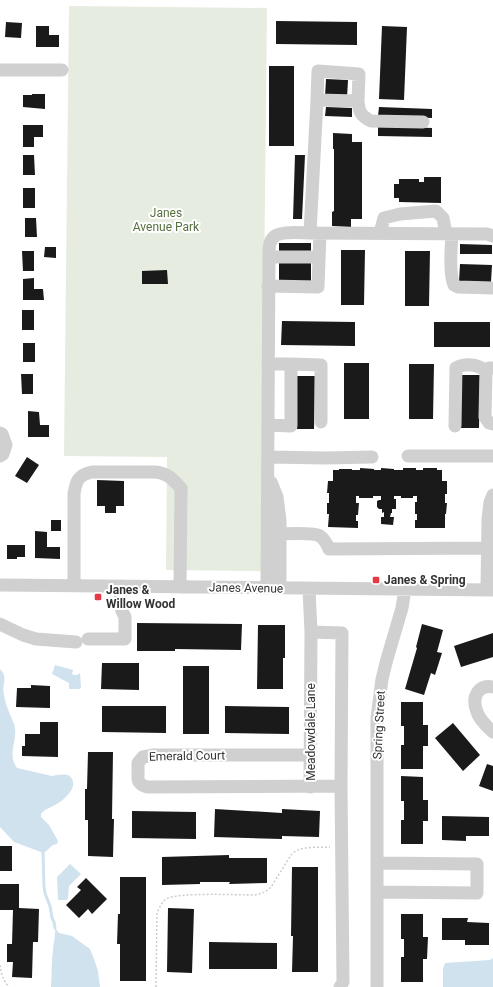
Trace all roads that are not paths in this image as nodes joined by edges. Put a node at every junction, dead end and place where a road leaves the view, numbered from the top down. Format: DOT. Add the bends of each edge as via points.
graph roads {
  1 [pos="0,70"];
  2 [pos="62,70"];
  3 [pos="317,100"];
  4 [pos="358,101"];
  5 [pos="424,122"];
  6 [pos="315,233"];
  7 [pos="380,233"];
  8 [pos="449,234"];
  9 [pos="493,236"];
  10 [pos="268,257"];
  11 [pos="319,257"];
  12 [pos="268,286"];
  13 [pos="493,288"];
  14 [pos="268,364"];
  15 [pos="291,364"];
  16 [pos="489,370"];
  17 [pos="321,422"];
  18 [pos="493,424"];
  19 [pos="268,425"];
  20 [pos="455,426"];
  21 [pos="0,432"];
  22 [pos="0,456"];
  23 [pos="408,456"];
  24 [pos="493,456"];
  25 [pos="268,457"];
  26 [pos="372,457"];
  27 [pos="268,475"];
  28 [pos="493,495"];
  29 [pos="280,534"];
  30 [pos="490,548"];
  31 [pos="0,585"];
  32 [pos="74,586"];
  33 [pos="121,586"];
  34 [pos="180,587"];
  35 [pos="267,588"];
  36 [pos="280,588"];
  37 [pos="310,589"];
  38 [pos="405,589"];
  39 [pos="490,590"];
  40 [pos="0,624"];
  41 [pos="311,632"];
  42 [pos="488,687"];
  43 [pos="493,732"];
  44 [pos="310,755"];
  45 [pos="341,786"];
  46 [pos="310,787"];
  47 [pos="377,863"];
  48 [pos="377,892"];
  49 [pos="340,987"];
  50 [pos="376,987"];
  1 -- 2 [label="street"];
  3 -- 4 [label="street"];
  3 -- 4 [label="street" via="318,72 359,74"];
  3 -- 6 [label="street"];
  4 -- 5 [label="street" via="359,110 371,121"];
  6 -- 7 [label="street"];
  6 -- 10 [label="street" via="277,235 272,238"];
  6 -- 11 [label="street"];
  7 -- 8 [label="street"];
  7 -- 8 [label="street" via="384,218 436,211 443,218"];
  8 -- 9 [label="street"];
  8 -- 13 [label="street" via="454,285"];
  10 -- 11 [label="street"];
  10 -- 12 [label="street"];
  11 -- 12 [label="street" via="318,287"];
  12 -- 14 [label="street"];
  14 -- 15 [label="street"];
  14 -- 19 [label="street"];
  15 -- 17 [label="street" via="321,365"];
  15 -- 19 [label="street" via="291,426"];
  16 -- 18 [label="street" via="486,416"];
  16 -- 20 [label="street" via="475,365 461,365 456,368"];
  19 -- 25 [label="street"];
  21 -- 22 [label="street" via="6,444"];
  23 -- 24 [label="street"];
  25 -- 26 [label="street"];
  25 -- 27 [label="street"];
  27 -- 29 [label="street" via="277,497"];
  27 -- 35 [label="street"];
  28 -- 30 [label="street" via="489,510"];
  29 -- 30 [label="street" via="319,535 329,549"];
  29 -- 36 [label="street"];
  30 -- 39 [label="street"];
  31 -- 32 [label="street, Janes Avenue"];
  32 -- 33 [label="street, Janes Avenue"];
  32 -- 34 [label="street" via="74,494 80,477 92,472 162,472 181,488"];
  33 -- 34 [label="street, Janes Avenue"];
  33 -- 40 [label="street" via="120,604 125,617 125,639 50,641 23,635"];
  34 -- 35 [label="street, Janes Avenue"];
  35 -- 36 [label="street, Janes Avenue"];
  36 -- 37 [label="street, Janes Avenue"];
  37 -- 38 [label="street, Janes Avenue"];
  37 -- 41 [label="street, Meadowdale Lane"];
  38 -- 39 [label="street, Janes Avenue"];
  38 -- 47 [label="street, Spring Street" via="378,701"];
  41 -- 44 [label="street, Meadowdale Lane"];
  41 -- 45 [label="street" via="342,633"];
  42 -- 43 [label="street" via="477,692 474,701 482,720"];
  44 -- 46 [label="street, Meadowdale Lane"];
  44 -- 46 [label="street, Emerald Court" via="154,755 143,757 138,763 138,779 147,787"];
  45 -- 46 [label="street, Meadowdale Lane"];
  45 -- 49 [label="street"];
  47 -- 48 [label="street, Spring Street"];
  47 -- 48 [label="street" via="477,864 477,893"];
  48 -- 50 [label="street, Spring Street"];
}
